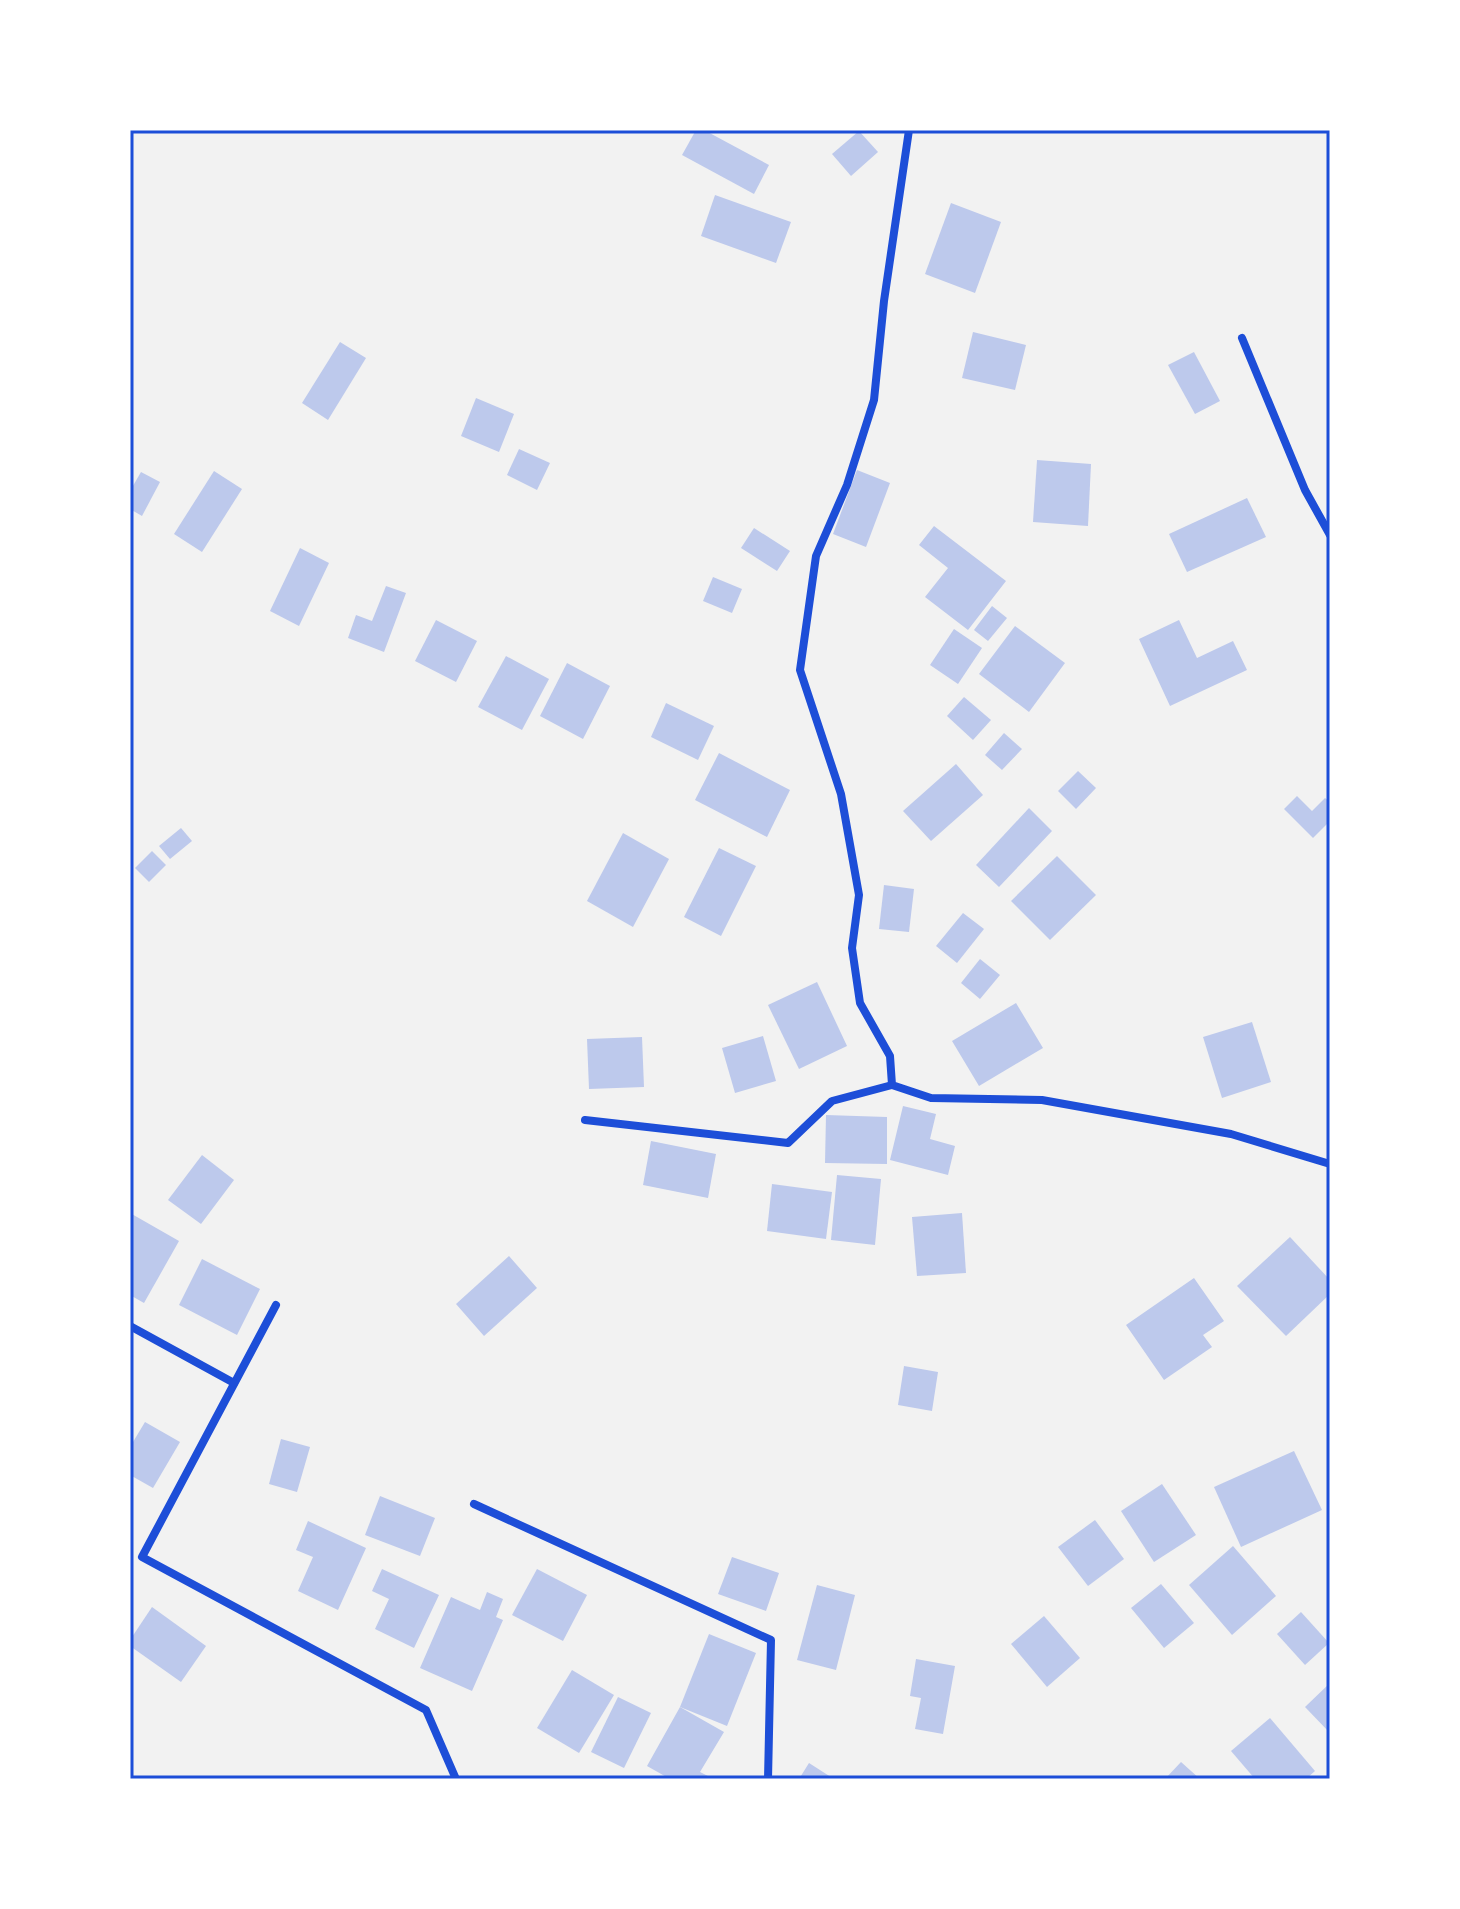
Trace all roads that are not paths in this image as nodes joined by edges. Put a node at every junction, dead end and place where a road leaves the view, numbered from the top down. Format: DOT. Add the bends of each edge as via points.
graph roads {
  1 [pos="909,130"];
  2 [pos="1242,338"];
  3 [pos="1330,535"];
  4 [pos="892,1085"];
  5 [pos="585,1120"];
  6 [pos="1330,1164"];
  7 [pos="276,1305"];
  8 [pos="130,1326"];
  9 [pos="234,1383"];
  10 [pos="474,1504"];
  11 [pos="456,1779"];
  12 [pos="768,1779"];
  1 -- 4 [label="street" via="874,400 847,485 816,556 800,670 841,794 859,895 852,948 860,1003 890,1056"];
  2 -- 3 [label="street" via="1305,490"];
  4 -- 5 [label="street" via="832,1101 788,1143"];
  4 -- 6 [label="street" via="931,1098 1042,1100 1231,1134"];
  7 -- 9 [label="street"];
  8 -- 9 [label="street"];
  9 -- 11 [label="street" via="142,1557 426,1710"];
  10 -- 12 [label="street" via="771,1640"];
}
